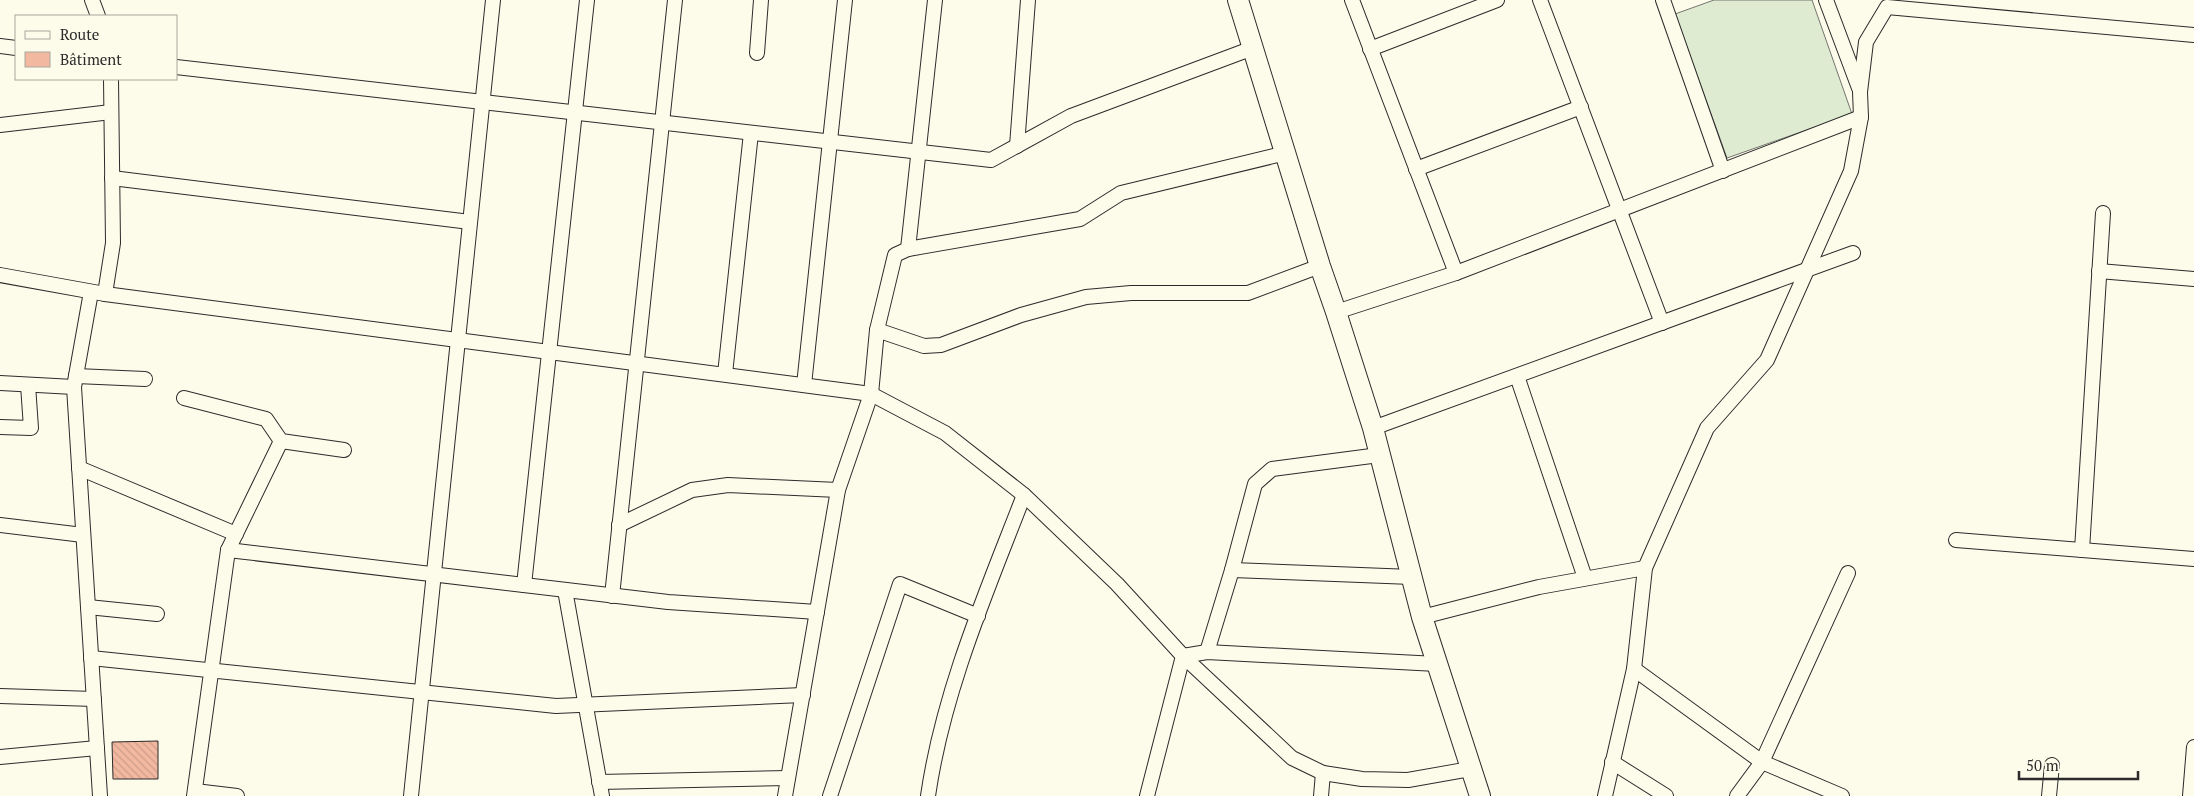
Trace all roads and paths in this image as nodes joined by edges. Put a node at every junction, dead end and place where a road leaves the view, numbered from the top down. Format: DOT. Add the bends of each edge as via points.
graph roads {
  1 [pos="92,0"];
  2 [pos="493,0"];
  3 [pos="587,0"];
  4 [pos="675,0"];
  5 [pos="761,0"];
  6 [pos="846,0"];
  7 [pos="935,0"];
  8 [pos="1028,0"];
  9 [pos="1238,0"];
  10 [pos="1352,0"];
  11 [pos="1497,0"];
  12 [pos="1540,0"];
  13 [pos="1663,0"];
  14 [pos="1826,0"];
  15 [pos="1910,5"];
  16 [pos="98,15"];
  17 [pos="2194,35"];
  18 [pos="0,46"];
  19 [pos="15,48"];
  20 [pos="1253,48"];
  21 [pos="1370,49"];
  22 [pos="757,53"];
  23 [pos="178,66"];
  24 [pos="111,80"];
  25 [pos="1860,92"];
  26 [pos="482,102"];
  27 [pos="1581,107"];
  28 [pos="111,112"];
  29 [pos="574,112"];
  30 [pos="1861,117"];
  31 [pos="662,122"];
  32 [pos="0,125"];
  33 [pos="751,133"];
  34 [pos="830,142"];
  35 [pos="1017,146"];
  36 [pos="918,152"];
  37 [pos="1286,153"];
  38 [pos="1416,170"];
  39 [pos="1723,171"];
  40 [pos="112,178"];
  41 [pos="1620,211"];
  42 [pos="2103,213"];
  43 [pos="470,222"];
  44 [pos="908,249"];
  45 [pos="1853,253"];
  46 [pos="1320,266"];
  47 [pos="1808,270"];
  48 [pos="2099,271"];
  49 [pos="1456,273"];
  50 [pos="0,275"];
  51 [pos="2194,279"];
  52 [pos="91,292"];
  53 [pos="106,294"];
  54 [pos="1336,312"];
  55 [pos="1662,323"];
  56 [pos="877,330"];
  57 [pos="458,342"];
  58 [pos="548,353"];
  59 [pos="636,363"];
  60 [pos="725,374"];
  61 [pos="1517,376"];
  62 [pos="145,380"];
  63 [pos="75,382"];
  64 [pos="0,383"];
  65 [pos="28,385"];
  66 [pos="804,385"];
  67 [pos="871,394"];
  68 [pos="184,398"];
  69 [pos="0,427"];
  70 [pos="1373,428"];
  71 [pos="281,441"];
  72 [pos="344,450"];
  73 [pos="1379,455"];
  74 [pos="79,468"];
  75 [pos="838,490"];
  76 [pos="1024,496"];
  77 [pos="0,525"];
  78 [pos="619,525"];
  79 [pos="236,534"];
  80 [pos="83,535"];
  81 [pos="1956,540"];
  82 [pos="228,550"];
  83 [pos="2082,550"];
  84 [pos="2194,560"];
  85 [pos="1645,568"];
  86 [pos="1232,570"];
  87 [pos="434,574"];
  88 [pos="1848,574"];
  89 [pos="1412,578"];
  90 [pos="1585,578"];
  91 [pos="524,585"];
  92 [pos="565,590"];
  93 [pos="612,596"];
  94 [pos="88,607"];
  95 [pos="817,612"];
  96 [pos="157,614"];
  97 [pos="978,616"];
  98 [pos="1422,617"];
  99 [pos="1207,652"];
  100 [pos="1183,656"];
  101 [pos="91,658"];
  102 [pos="1437,664"];
  103 [pos="1634,669"];
  104 [pos="212,671"];
  105 [pos="422,693"];
  106 [pos="803,695"];
  107 [pos="0,696"];
  108 [pos="94,699"];
  109 [pos="586,705"];
  110 [pos="2194,746"];
  111 [pos="97,748"];
  112 [pos="0,757"];
  113 [pos="1612,762"];
  114 [pos="1762,762"];
  115 [pos="2052,765"];
  116 [pos="1470,769"];
  117 [pos="1323,773"];
  118 [pos="788,778"];
  119 [pos="599,782"];
  120 [pos="195,793"];
  121 [pos="100,796"];
  122 [pos="237,796"];
  123 [pos="411,796"];
  124 [pos="602,796"];
  125 [pos="785,796"];
  126 [pos="830,796"];
  127 [pos="928,796"];
  128 [pos="1147,796"];
  129 [pos="1321,796"];
  130 [pos="1480,796"];
  131 [pos="1604,796"];
  132 [pos="1666,796"];
  133 [pos="1737,796"];
  134 [pos="1842,796"];
  135 [pos="2049,796"];
  136 [pos="2190,796"];
  1 -- 16 [label="street"];
  2 -- 26 [label="street"];
  3 -- 29 [label="street"];
  4 -- 31 [label="street"];
  5 -- 22 [label="street"];
  6 -- 34 [label="street"];
  7 -- 36 [label="street"];
  8 -- 35 [label="street"];
  9 -- 20 [label="main road"];
  10 -- 21 [label="street"];
  11 -- 21 [label="street"];
  12 -- 27 [label="street"];
  13 -- 39 [label="street"];
  14 -- 25 [label="street"];
  15 -- 17 [label="street"];
  15 -- 25 [label="street" via="1887,7 1882,14 1866,42"];
  18 -- 19 [label="street"];
  20 -- 35 [label="street" via="1071,116"];
  20 -- 37 [label="main road"];
  21 -- 38 [label="street"];
  23 -- 26 [label="street"];
  24 -- 28 [label="street"];
  25 -- 30 [label="street"];
  26 -- 29 [label="street"];
  26 -- 43 [label="street"];
  27 -- 38 [label="street"];
  27 -- 41 [label="street"];
  28 -- 32 [label="street"];
  28 -- 40 [label="street"];
  29 -- 31 [label="street"];
  29 -- 58 [label="street"];
  30 -- 39 [label="street"];
  30 -- 47 [label="street" via="1851,171"];
  31 -- 33 [label="street"];
  31 -- 59 [label="street"];
  33 -- 34 [label="street"];
  33 -- 60 [label="street"];
  34 -- 36 [label="street"];
  34 -- 66 [label="street"];
  35 -- 36 [label="street" via="991,160"];
  36 -- 44 [label="street"];
  37 -- 44 [label="street" via="1121,193 1080,219"];
  37 -- 46 [label="main road"];
  38 -- 49 [label="street"];
  39 -- 41 [label="street"];
  40 -- 43 [label="street"];
  40 -- 53 [label="street" via="113,243"];
  41 -- 49 [label="street"];
  41 -- 55 [label="street"];
  42 -- 48 [label="street"];
  43 -- 57 [label="street"];
  44 -- 56 [label="street" via="895,255"];
  45 -- 47 [label="street"];
  46 -- 54 [label="main road"];
  46 -- 56 [label="street" via="1248,293 1086,296 1021,315 942,345 924,346"];
  47 -- 55 [label="street"];
  47 -- 85 [label="street" via="1768,360 1707,428"];
  48 -- 51 [label="street"];
  48 -- 83 [label="street"];
  49 -- 54 [label="street"];
  50 -- 52 [label="street"];
  52 -- 53 [label="street"];
  52 -- 63 [label="street"];
  53 -- 57 [label="street"];
  54 -- 70 [label="main road"];
  55 -- 61 [label="street"];
  56 -- 67 [label="street"];
  57 -- 58 [label="street"];
  57 -- 87 [label="street"];
  58 -- 59 [label="street"];
  58 -- 91 [label="street"];
  59 -- 60 [label="street"];
  59 -- 78 [label="street"];
  60 -- 66 [label="street"];
  61 -- 70 [label="street"];
  61 -- 90 [label="street"];
  62 -- 63 [label="street"];
  63 -- 65 [label="street"];
  63 -- 74 [label="street"];
  64 -- 65 [label="street"];
  65 -- 69 [label="street" via="31,428"];
  66 -- 67 [label="street"];
  67 -- 75 [label="street"];
  67 -- 76 [label="street" via="946,433"];
  68 -- 71 [label="street" via="266,420"];
  70 -- 73 [label="main road"];
  71 -- 72 [label="street"];
  71 -- 79 [label="street"];
  73 -- 86 [label="street" via="1272,469 1255,484"];
  73 -- 89 [label="main road"];
  74 -- 79 [label="street"];
  74 -- 80 [label="street"];
  75 -- 78 [label="street" via="728,485 692,490"];
  75 -- 95 [label="street"];
  76 -- 97 [label="street"];
  76 -- 100 [label="street" via="1116,584"];
  77 -- 80 [label="street"];
  78 -- 93 [label="street"];
  79 -- 82 [label="street"];
  80 -- 94 [label="street"];
  81 -- 83 [label="street"];
  82 -- 87 [label="street"];
  82 -- 104 [label="street"];
  83 -- 84 [label="street"];
  85 -- 90 [label="street"];
  85 -- 103 [label="street"];
  86 -- 89 [label="street"];
  86 -- 99 [label="street"];
  87 -- 91 [label="street"];
  87 -- 105 [label="street"];
  88 -- 114 [label="street"];
  89 -- 98 [label="main road"];
  90 -- 98 [label="street"];
  91 -- 92 [label="street"];
  92 -- 93 [label="street"];
  92 -- 109 [label="street"];
  93 -- 95 [label="street"];
  94 -- 96 [label="street"];
  94 -- 101 [label="street"];
  95 -- 106 [label="street"];
  97 -- 126 [label="street" via="900,584"];
  97 -- 127 [label="street" via="962,656 934,757"];
  98 -- 102 [label="main road"];
  99 -- 100 [label="street"];
  99 -- 102 [label="street"];
  100 -- 117 [label="street" via="1292,758"];
  100 -- 128 [label="street"];
  101 -- 104 [label="street"];
  101 -- 108 [label="street"];
  102 -- 116 [label="main road"];
  103 -- 113 [label="street"];
  103 -- 114 [label="street"];
  104 -- 105 [label="street"];
  104 -- 120 [label="street"];
  105 -- 109 [label="street" via="556,706"];
  105 -- 123 [label="street"];
  106 -- 109 [label="street"];
  106 -- 118 [label="street"];
  107 -- 108 [label="street"];
  108 -- 111 [label="street"];
  109 -- 119 [label="street"];
  110 -- 136 [label="street"];
  111 -- 112 [label="street"];
  111 -- 121 [label="street"];
  113 -- 131 [label="street"];
  113 -- 132 [label="street"];
  114 -- 133 [label="street"];
  114 -- 134 [label="street"];
  115 -- 135 [label="street"];
  116 -- 117 [label="street" via="1408,780 1362,779"];
  116 -- 130 [label="main road"];
  117 -- 129 [label="street"];
  118 -- 119 [label="street"];
  118 -- 125 [label="street"];
  119 -- 124 [label="street"];
  120 -- 122 [label="street"];
}
